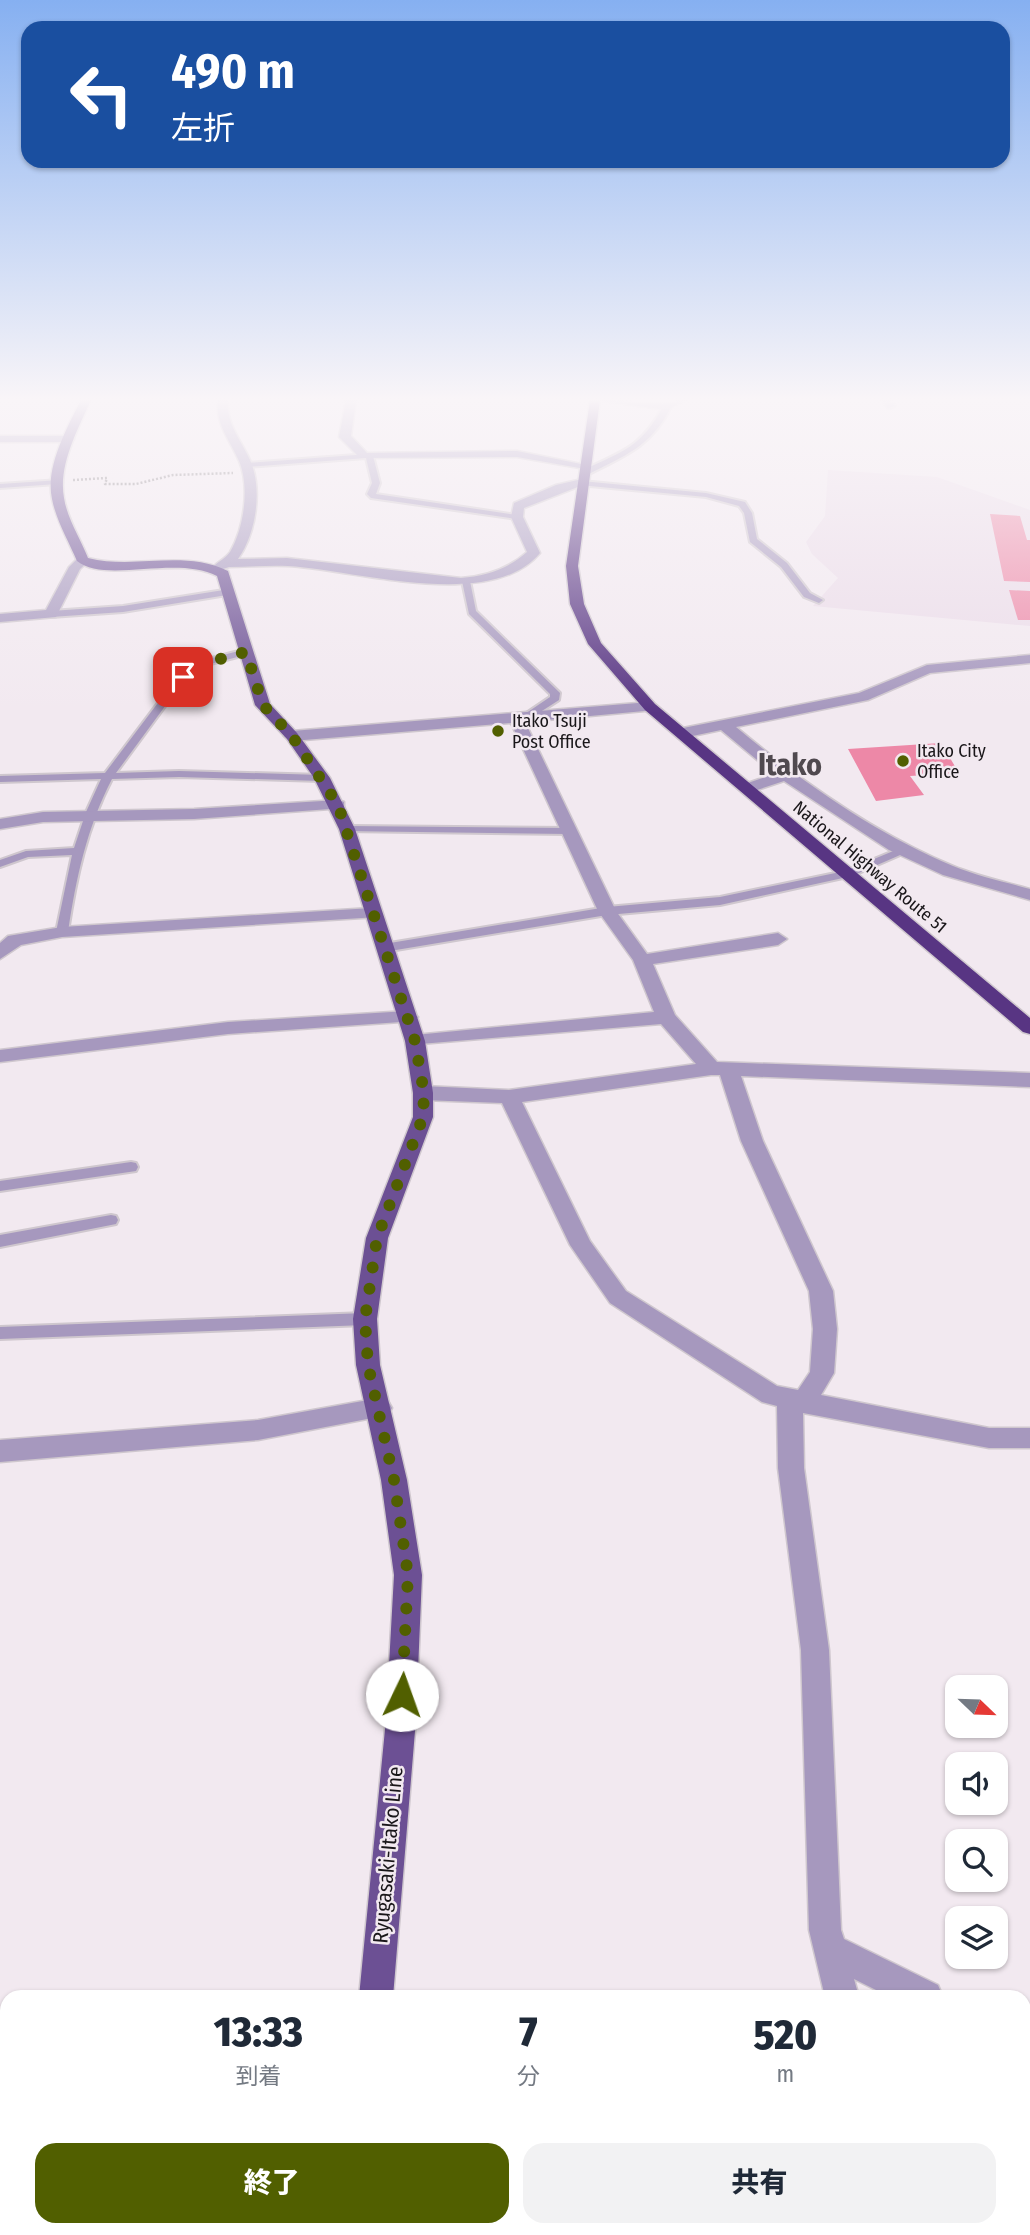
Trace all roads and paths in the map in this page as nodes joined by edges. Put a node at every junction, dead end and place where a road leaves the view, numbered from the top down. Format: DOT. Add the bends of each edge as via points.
graph roads {
  1 [pos="60,504"];
  2 [pos="250,504"];
  3 [pos="431,504"];
  4 [pos="522,504"];
  5 [pos="580,504"];
  6 [pos="742,504"];
  7 [pos="517,517"];
  8 [pos="83,561"];
  9 [pos="222,565"];
  10 [pos="466,581"];
  11 [pos="230,592"];
  12 [pos="819,600"];
  13 [pos="51,614"];
  14 [pos="0,618"];
  15 [pos="246,652"];
  16 [pos="1030,659"];
  17 [pos="650,707"];
  18 [pos="521,716"];
  19 [pos="726,726"];
  20 [pos="683,733"];
  21 [pos="292,736"];
  22 [pos="787,775"];
  23 [pos="108,778"];
  24 [pos="322,778"];
  25 [pos="0,779"];
  26 [pos="748,788"];
  27 [pos="338,805"];
  28 [pos="92,816"];
  29 [pos="0,824"];
  30 [pos="348,829"];
  31 [pos="569,831"];
  32 [pos="902,850"];
  33 [pos="80,851"];
  34 [pos="0,864"];
  35 [pos="848,874"];
  36 [pos="1030,895"];
  37 [pos="607,911"];
  38 [pos="372,913"];
  39 [pos="62,932"];
  40 [pos="778,939"];
  41 [pos="7,941"];
  42 [pos="384,948"];
  43 [pos="0,953"];
  44 [pos="642,960"];
  45 [pos="408,1017"];
  46 [pos="666,1017"];
  47 [pos="1027,1019"];
  48 [pos="415,1041"];
  49 [pos="0,1056"];
  50 [pos="720,1068"];
  51 [pos="1029,1082"];
  52 [pos="424,1093"];
  53 [pos="509,1097"];
  54 [pos="131,1167"];
  55 [pos="0,1186"];
  56 [pos="111,1220"];
  57 [pos="0,1241"];
  58 [pos="365,1319"];
  59 [pos="0,1333"];
  60 [pos="796,1402"];
  61 [pos="379,1408"];
  62 [pos="1030,1438"];
  63 [pos="0,1451"];
  64 [pos="831,1950"];
  65 [pos="377,1990"];
  66 [pos="840,1990"];
  67 [pos="912,1990"];
  1 -- 8 [label="main road"];
  2 -- 9 [label="street" via="235,557"];
  3 -- 7 [label="lane"];
  4 -- 7 [label="street"];
  5 -- 17 [label="highway, National Highway Route 51" via="572,566 577,604 595,644"];
  6 -- 12 [label="lane" via="753,540 787,567 810,598"];
  7 -- 10 [label="street" via="534,553 509,572"];
  8 -- 9 [label="main road"];
  8 -- 13 [label="street" via="75,566"];
  9 -- 10 [label="street" via="287,562"];
  9 -- 11 [label="main road, Ryugasaki-Itako Line"];
  10 -- 18 [label="lane" via="472,612 555,693 548,704"];
  11 -- 13 [label="lane" via="123,609"];
  11 -- 15 [label="main road, Ryugasaki-Itako Line"];
  13 -- 14 [label="street"];
  15 -- 21 [label="main road, Ryugasaki-Itako Line" via="263,705"];
  15 -- 23 [label="lane" via="197,665 183,677"];
  16 -- 19 [label="street" via="927,669 863,697"];
  17 -- 18 [label="street"];
  17 -- 20 [label="highway, National Highway Route 51"];
  18 -- 21 [label="street"];
  18 -- 31 [label="street"];
  19 -- 20 [label="street"];
  19 -- 22 [label="street"];
  20 -- 26 [label="highway, National Highway Route 51"];
  21 -- 24 [label="main road, Ryugasaki-Itako Line"];
  22 -- 26 [label="street"];
  22 -- 32 [label="street"];
  23 -- 24 [label="lane" via="179,774"];
  23 -- 25 [label="lane"];
  23 -- 28 [label="lane"];
  24 -- 27 [label="main road, Ryugasaki-Itako Line"];
  26 -- 35 [label="highway, National Highway Route 51"];
  27 -- 28 [label="street"];
  27 -- 30 [label="main road, Ryugasaki-Itako Line"];
  28 -- 29 [label="street"];
  28 -- 33 [label="lane"];
  30 -- 31 [label="lane"];
  30 -- 38 [label="main road, Ryugasaki-Itako Line"];
  31 -- 37 [label="street"];
  32 -- 35 [label="lane"];
  32 -- 36 [label="street" via="949,871"];
  33 -- 34 [label="lane" via="26,854"];
  33 -- 39 [label="lane"];
  35 -- 37 [label="lane" via="720,901"];
  35 -- 47 [label="highway, National Highway Route 51"];
  37 -- 42 [label="lane"];
  37 -- 44 [label="street"];
  38 -- 39 [label="street"];
  38 -- 42 [label="main road, Ryugasaki-Itako Line"];
  39 -- 41 [label="street"];
  40 -- 44 [label="street"];
  41 -- 43 [label="street"];
  42 -- 45 [label="main road, Ryugasaki-Itako Line"];
  44 -- 46 [label="street"];
  45 -- 48 [label="main road, Ryugasaki-Itako Line"];
  45 -- 49 [label="street" via="228,1028"];
  46 -- 48 [label="street"];
  46 -- 50 [label="street"];
  48 -- 52 [label="main road, Ryugasaki-Itako Line"];
  50 -- 51 [label="street"];
  50 -- 53 [label="street"];
  50 -- 60 [label="street" via="821,1291 825,1329 822,1373"];
  52 -- 53 [label="street"];
  52 -- 58 [label="main road, Ryugasaki-Itako Line" via="423,1117 377,1238"];
  53 -- 60 [label="street" via="581,1245 618,1297 771,1395"];
  54 -- 55 [label="lane"];
  56 -- 57 [label="lane"];
  58 -- 59 [label="lane"];
  58 -- 61 [label="main road, Ryugasaki-Itako Line" via="368,1365"];
  60 -- 62 [label="street" via="989,1438"];
  60 -- 64 [label="street" via="791,1468 815,1650 825,1930"];
  61 -- 63 [label="street" via="258,1430"];
  61 -- 65 [label="main road, Ryugasaki-Itako Line" via="408,1575 401,1719"];
  64 -- 66 [label="street"];
  64 -- 67 [label="street"];
}
